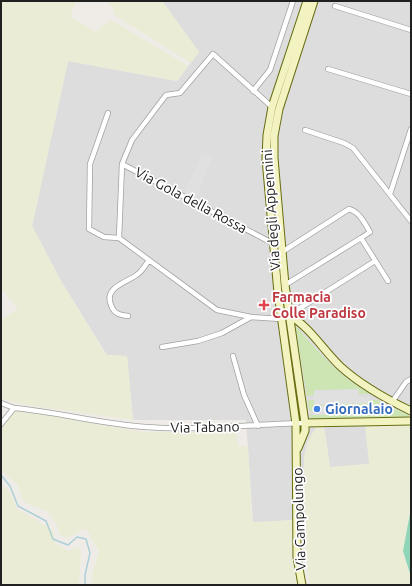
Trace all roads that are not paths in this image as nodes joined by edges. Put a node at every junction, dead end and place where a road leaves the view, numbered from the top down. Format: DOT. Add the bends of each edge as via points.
graph roads {
  1 [pos="293,1"];
  2 [pos="307,1"];
  3 [pos="314,1"];
  4 [pos="335,6"];
  5 [pos="411,30"];
  6 [pos="328,69"];
  7 [pos="254,91"];
  8 [pos="411,94"];
  9 [pos="275,108"];
  10 [pos="108,113"];
  11 [pos="411,129"];
  12 [pos="305,130"];
  13 [pos="122,164"];
  14 [pos="390,194"];
  15 [pos="411,221"];
  16 [pos="119,238"];
  17 [pos="361,238"];
  18 [pos="272,244"];
  19 [pos="281,248"];
  20 [pos="149,260"];
  21 [pos="376,261"];
  22 [pos="388,281"];
  23 [pos="284,285"];
  24 [pos="289,315"];
  25 [pos="128,316"];
  26 [pos="251,317"];
  27 [pos="281,319"];
  28 [pos="162,347"];
  29 [pos="233,356"];
  30 [pos="411,379"];
  31 [pos="392,402"];
  32 [pos="1,403"];
  33 [pos="14,408"];
  34 [pos="411,411"];
  35 [pos="411,421"];
  36 [pos="305,423"];
  37 [pos="1,424"];
  38 [pos="296,424"];
  39 [pos="258,426"];
  40 [pos="297,454"];
  41 [pos="302,585"];
  1 -- 7 [label="street" via="270,70"];
  2 -- 9 [label="street, Via degli Appennini"];
  3 -- 9 [label="street, Via degli Appennini"];
  4 -- 5 [label="street"];
  6 -- 8 [label="street"];
  7 -- 9 [label="street"];
  7 -- 13 [label="street" via="213,54 180,94 166,95 132,140"];
  9 -- 18 [label="street, Via degli Appennini" via="267,135 266,158"];
  9 -- 19 [label="street, Via degli Appennini" via="274,158"];
  10 -- 16 [label="street" via="90,164 89,230 104,238"];
  11 -- 14 [label="street"];
  12 -- 14 [label="street" via="344,142 353,148"];
  13 -- 16 [label="street"];
  13 -- 18 [label="street, Via Gola della Rossa"];
  14 -- 15 [label="street"];
  16 -- 20 [label="street"];
  17 -- 19 [label="street" via="370,232 360,215 349,210"];
  17 -- 21 [label="street"];
  17 -- 23 [label="street"];
  18 -- 19 [label="street, Via Gola della Rossa"];
  18 -- 27 [label="street, Via degli Appennini"];
  19 -- 23 [label="street, Via degli Appennini"];
  20 -- 25 [label="street" via="140,273 118,285 112,292 112,309 119,315"];
  20 -- 26 [label="street" via="217,310"];
  21 -- 22 [label="street"];
  21 -- 24 [label="street"];
  23 -- 24 [label="street, Via degli Appennini"];
  24 -- 27 [label="street"];
  24 -- 31 [label="street" via="300,321 341,367"];
  24 -- 36 [label="street, Via degli Appennini"];
  26 -- 27 [label="street"];
  26 -- 28 [label="street" via="222,333 198,341"];
  27 -- 38 [label="street, Via degli Appennini"];
  29 -- 39 [label="street" via="244,395"];
  30 -- 31 [label="street"];
  31 -- 34 [label="street"];
  32 -- 33 [label="street, Via Tabano"];
  33 -- 37 [label="street"];
  33 -- 39 [label="street, Via Tabano" via="146,427 210,429"];
  35 -- 36 [label="street, Via Tabano"];
  36 -- 38 [label="street, Via Tabano"];
  36 -- 40 [label="street, Via Campolungo"];
  38 -- 39 [label="street, Via Tabano"];
  38 -- 40 [label="street, Via Campolungo"];
  40 -- 41 [label="street, Via Campolungo" via="297,557"];
}
